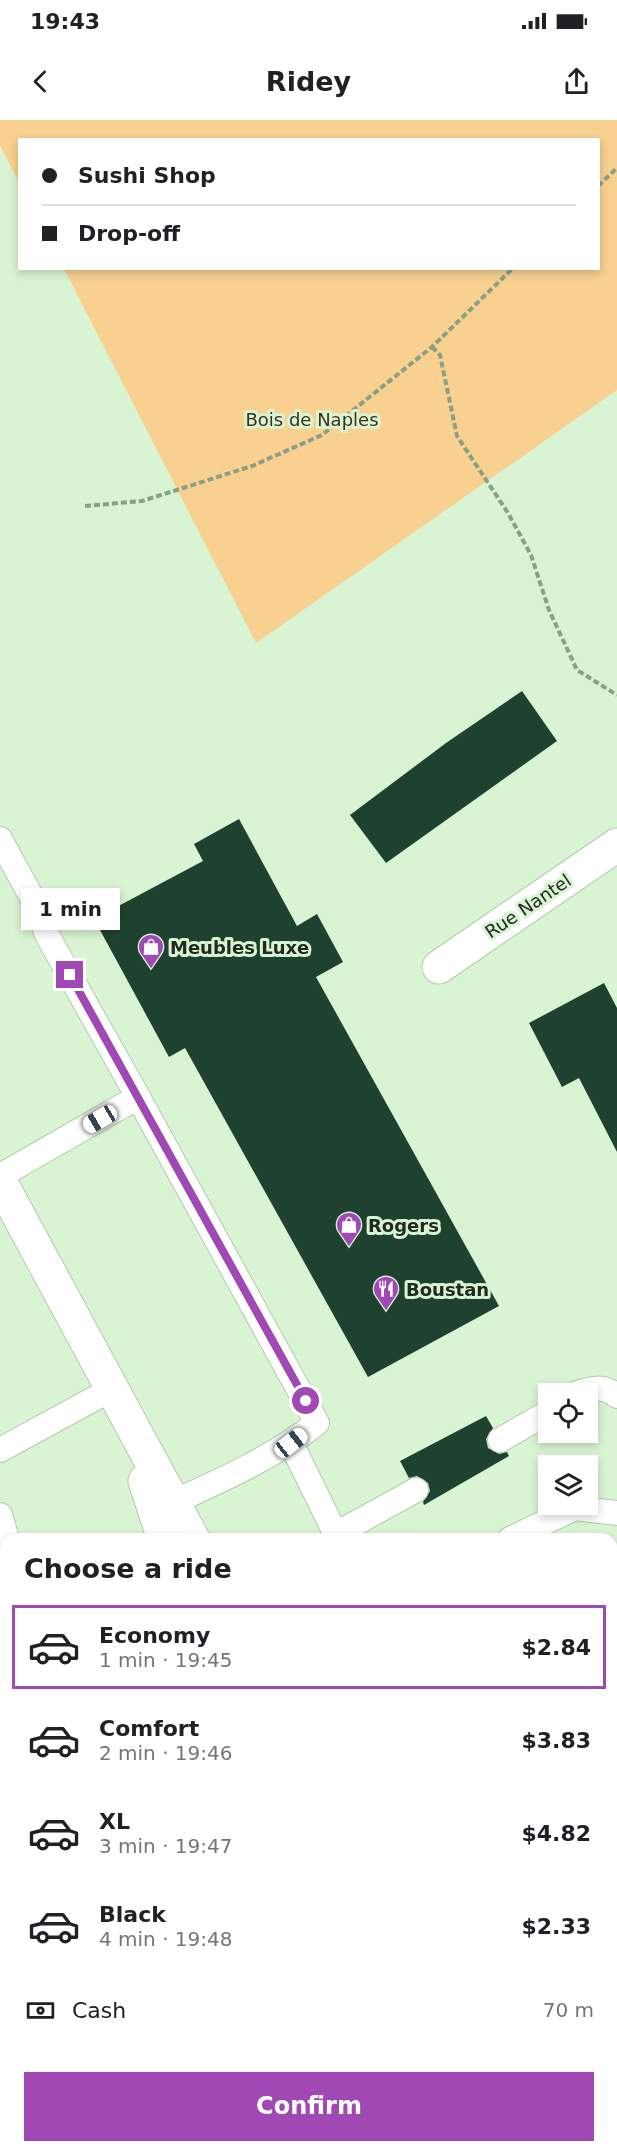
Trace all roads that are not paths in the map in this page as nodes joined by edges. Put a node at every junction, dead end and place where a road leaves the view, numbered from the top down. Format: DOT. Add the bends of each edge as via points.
graph roads {
  1 [pos="0,839"];
  2 [pos="617,845"];
  3 [pos="439,967"];
  4 [pos="138,1097"];
  5 [pos="0,1176"];
  6 [pos="0,1181"];
  7 [pos="112,1389"];
  8 [pos="598,1389"];
  9 [pos="617,1396"];
  10 [pos="538,1418"];
  11 [pos="500,1440"];
  12 [pos="291,1443"];
  13 [pos="0,1450"];
  14 [pos="416,1490"];
  15 [pos="617,1513"];
  16 [pos="0,1515"];
  17 [pos="164,1517"];
  18 [pos="5,1533"];
  19 [pos="185,1533"];
  20 [pos="335,1533"];
  21 [pos="344,1533"];
  22 [pos="523,1533"];
  1 -- 4 [label="lane" via="38,909 47,935"];
  2 -- 3 [label="main road, Rue Nantel"];
  4 -- 5 [label="lane"];
  4 -- 12 [label="lane" via="317,1423"];
  6 -- 7 [label="main road"];
  7 -- 13 [label="lane"];
  7 -- 17 [label="main road"];
  8 -- 9 [label="lane"];
  10 -- 11 [label="lane"];
  12 -- 17 [label="lane"];
  12 -- 20 [label="lane"];
  14 -- 21 [label="lane"];
  15 -- 22 [label="lane" via="575,1508"];
  16 -- 18 [label="lane"];
  17 -- 19 [label="main road"];
}
